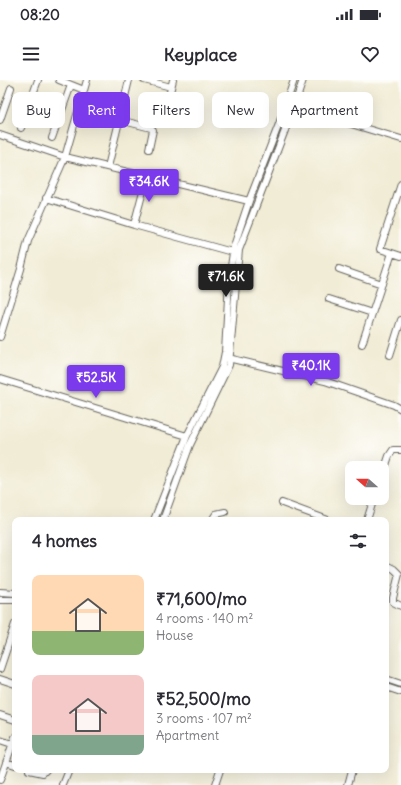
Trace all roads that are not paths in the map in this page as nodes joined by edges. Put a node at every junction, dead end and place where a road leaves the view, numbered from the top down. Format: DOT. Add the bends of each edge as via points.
graph roads {
  1 [pos="38,80"];
  2 [pos="59,80"];
  3 [pos="87,80"];
  4 [pos="129,80"];
  5 [pos="144,80"];
  6 [pos="173,80"];
  7 [pos="294,80"];
  8 [pos="303,80"];
  9 [pos="71,85"];
  10 [pos="171,87"];
  11 [pos="11,88"];
  12 [pos="84,90"];
  13 [pos="34,92"];
  14 [pos="126,92"];
  15 [pos="170,92"];
  16 [pos="290,92"];
  17 [pos="299,92"];
  18 [pos="0,120"];
  19 [pos="130,123"];
  20 [pos="118,128"];
  21 [pos="277,128"];
  22 [pos="286,128"];
  23 [pos="368,128"];
  24 [pos="0,135"];
  25 [pos="399,137"];
  26 [pos="52,138"];
  27 [pos="149,149"];
  28 [pos="65,156"];
  29 [pos="108,167"];
  30 [pos="148,176"];
  31 [pos="401,184"];
  32 [pos="46,198"];
  33 [pos="249,201"];
  34 [pos="134,225"];
  35 [pos="232,252"];
  36 [pos="392,253"];
  37 [pos="401,256"];
  38 [pos="339,269"];
  39 [pos="382,284"];
  40 [pos="329,299"];
  41 [pos="372,313"];
  42 [pos="401,320"];
  43 [pos="0,337"];
  44 [pos="362,344"];
  45 [pos="390,355"];
  46 [pos="227,358"];
  47 [pos="0,379"];
  48 [pos="401,409"];
  49 [pos="187,436"];
  50 [pos="401,450"];
  51 [pos="387,461"];
  52 [pos="282,503"];
  53 [pos="371,505"];
  54 [pos="225,512"];
  55 [pos="155,517"];
  56 [pos="164,517"];
  57 [pos="214,517"];
  58 [pos="320,517"];
  59 [pos="367,517"];
  60 [pos="389,566"];
  61 [pos="0,592"];
  62 [pos="12,593"];
  63 [pos="0,600"];
  64 [pos="12,600"];
  65 [pos="401,606"];
  66 [pos="12,633"];
  67 [pos="0,670"];
  68 [pos="0,679"];
  69 [pos="389,681"];
  70 [pos="12,683"];
  71 [pos="401,684"];
  72 [pos="389,688"];
  73 [pos="401,692"];
  74 [pos="0,715"];
  75 [pos="12,719"];
  76 [pos="0,740"];
  77 [pos="12,744"];
  78 [pos="6,762"];
  79 [pos="12,764"];
  80 [pos="68,773"];
  81 [pos="219,773"];
  82 [pos="351,773"];
  83 [pos="0,780"];
  84 [pos="64,785"];
  85 [pos="215,785"];
  86 [pos="348,785"];
  1 -- 13 [label="street"];
  2 -- 9 [label="street"];
  3 -- 12 [label="street"];
  4 -- 14 [label="street"];
  5 -- 10 [label="street"];
  6 -- 10 [label="street"];
  7 -- 16 [label="street"];
  8 -- 17 [label="street"];
  9 -- 12 [label="street"];
  9 -- 26 [label="street"];
  10 -- 15 [label="street"];
  11 -- 18 [label="street"];
  12 -- 28 [label="street"];
  19 -- 27 [label="street" via="153,130"];
  20 -- 29 [label="street"];
  21 -- 33 [label="street"];
  22 -- 46 [label="street" via="238,250"];
  23 -- 25 [label="street"];
  24 -- 28 [label="street"];
  28 -- 29 [label="street"];
  28 -- 32 [label="street"];
  29 -- 30 [label="street"];
  30 -- 33 [label="street"];
  30 -- 34 [label="street"];
  31 -- 36 [label="street" via="380,249"];
  32 -- 34 [label="street"];
  32 -- 43 [label="street" via="28,241"];
  33 -- 35 [label="street"];
  34 -- 35 [label="street"];
  35 -- 46 [label="street"];
  36 -- 37 [label="street"];
  36 -- 39 [label="street"];
  38 -- 39 [label="street"];
  39 -- 41 [label="street"];
  40 -- 41 [label="street"];
  41 -- 44 [label="street"];
  42 -- 45 [label="street"];
  46 -- 48 [label="street" via="325,381"];
  46 -- 49 [label="street"];
  46 -- 56 [label="street" via="227,370 190,445"];
  47 -- 49 [label="street"];
  49 -- 55 [label="street"];
  50 -- 51 [label="street" via="393,450"];
  52 -- 58 [label="street"];
  53 -- 59 [label="street"];
  54 -- 57 [label="street"];
  60 -- 65 [label="street" via="399,574 393,598 394,602"];
  61 -- 62 [label="street"];
  63 -- 64 [label="street"];
  66 -- 67 [label="street"];
  68 -- 70 [label="street"];
  69 -- 71 [label="street"];
  72 -- 73 [label="street"];
  74 -- 75 [label="street"];
  76 -- 77 [label="street"];
  77 -- 78 [label="street"];
  78 -- 79 [label="street"];
  78 -- 83 [label="street"];
  80 -- 84 [label="street"];
  81 -- 85 [label="street"];
  82 -- 86 [label="street"];
}
